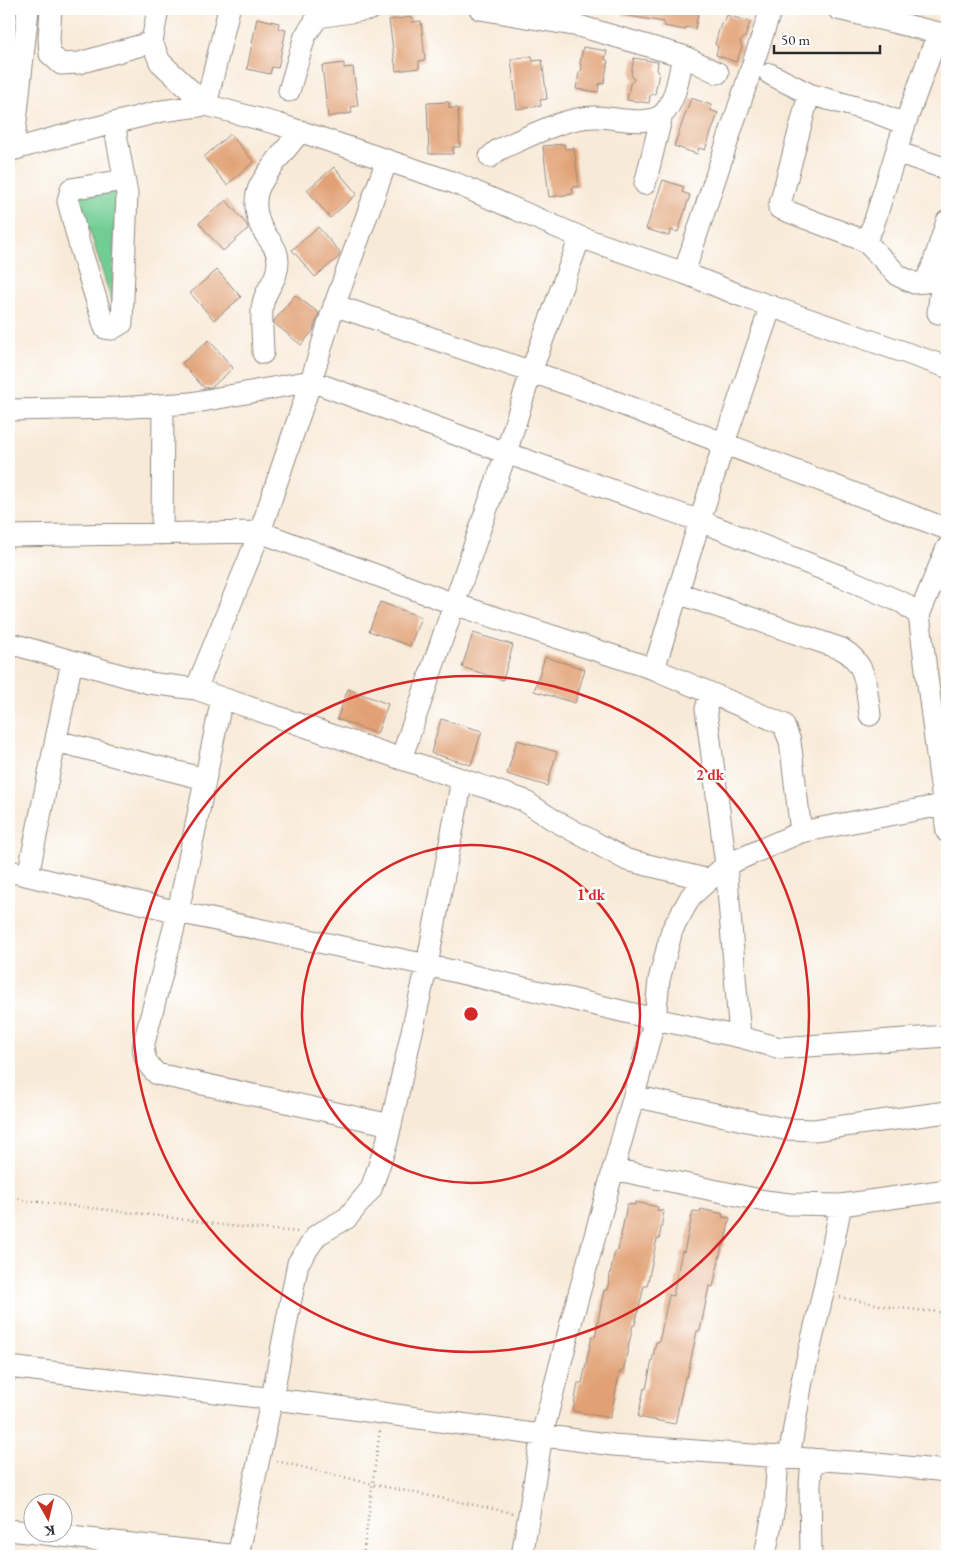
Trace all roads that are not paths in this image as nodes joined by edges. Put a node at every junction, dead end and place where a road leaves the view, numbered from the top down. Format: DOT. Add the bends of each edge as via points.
graph roads {
  1 [pos="28,9"];
  2 [pos="52,9"];
  3 [pos="158,9"];
  4 [pos="229,9"];
  5 [pos="371,9"];
  6 [pos="480,9"];
  7 [pos="772,9"];
  8 [pos="838,9"];
  9 [pos="520,12"];
  10 [pos="867,13"];
  11 [pos="943,34"];
  12 [pos="152,42"];
  13 [pos="683,56"];
  14 [pos="718,73"];
  15 [pos="770,74"];
  16 [pos="289,91"];
  17 [pos="808,94"];
  18 [pos="206,105"];
  19 [pos="662,115"];
  20 [pos="114,123"];
  21 [pos="905,124"];
  22 [pos="301,131"];
  23 [pos="11,150"];
  24 [pos="896,152"];
  25 [pos="490,156"];
  26 [pos="387,160"];
  27 [pos="947,169"];
  28 [pos="124,180"];
  29 [pos="645,184"];
  30 [pos="947,221"];
  31 [pos="580,237"];
  32 [pos="865,241"];
  33 [pos="684,273"];
  34 [pos="947,273"];
  35 [pos="334,305"];
  36 [pos="771,306"];
  37 [pos="938,314"];
  38 [pos="263,353"];
  39 [pos="947,367"];
  40 [pos="531,372"];
  41 [pos="311,380"];
  42 [pos="163,405"];
  43 [pos="9,410"];
  44 [pos="724,443"];
  45 [pos="506,453"];
  46 [pos="700,521"];
  47 [pos="947,529"];
  48 [pos="260,532"];
  49 [pos="162,534"];
  50 [pos="9,536"];
  51 [pos="947,548"];
  52 [pos="678,593"];
  53 [pos="454,604"];
  54 [pos="918,615"];
  55 [pos="9,643"];
  56 [pos="72,661"];
  57 [pos="654,669"];
  58 [pos="196,689"];
  59 [pos="710,693"];
  60 [pos="222,698"];
  61 [pos="870,715"];
  62 [pos="56,740"];
  63 [pos="401,759"];
  64 [pos="205,779"];
  65 [pos="462,780"];
  66 [pos="946,804"];
  67 [pos="801,832"];
  68 [pos="947,832"];
  69 [pos="726,865"];
  70 [pos="18,873"];
  71 [pos="710,880"];
  72 [pos="178,912"];
  73 [pos="427,965"];
  74 [pos="655,1019"];
  75 [pos="947,1036"];
  76 [pos="740,1037"];
  77 [pos="634,1096"];
  78 [pos="947,1112"];
  79 [pos="391,1125"];
  80 [pos="613,1169"];
  81 [pos="947,1190"];
  82 [pos="840,1205"];
  83 [pos="9,1367"];
  84 [pos="272,1398"];
  85 [pos="542,1436"];
  86 [pos="784,1457"];
  87 [pos="812,1459"];
  88 [pos="947,1471"];
  89 [pos="9,1530"];
  90 [pos="238,1556"];
  91 [pos="522,1556"];
  92 [pos="765,1556"];
  93 [pos="811,1556"];
  1 -- 23 [label="street"];
  2 -- 12 [label="street" via="48,38 50,54 61,64 79,63"];
  3 -- 12 [label="street"];
  4 -- 18 [label="street"];
  5 -- 16 [label="street" via="318,17 304,36"];
  6 -- 9 [label="street"];
  7 -- 33 [label="street"];
  8 -- 10 [label="street"];
  9 -- 13 [label="street"];
  10 -- 11 [label="street"];
  11 -- 21 [label="street"];
  12 -- 18 [label="street" via="160,62"];
  13 -- 14 [label="street"];
  13 -- 19 [label="street" via="670,105"];
  15 -- 17 [label="street"];
  17 -- 21 [label="street"];
  17 -- 32 [label="street" via="779,208"];
  18 -- 20 [label="street" via="162,111"];
  18 -- 22 [label="street"];
  19 -- 25 [label="street" via="650,121 594,117 565,122"];
  19 -- 29 [label="street"];
  20 -- 23 [label="street"];
  20 -- 28 [label="street"];
  21 -- 24 [label="street"];
  22 -- 26 [label="street"];
  22 -- 38 [label="street" via="265,178 256,200 261,226 278,258 277,273 262,306"];
  24 -- 27 [label="street"];
  24 -- 32 [label="street" via="873,226"];
  26 -- 31 [label="street" via="455,183"];
  26 -- 35 [label="street"];
  28 -- 28 [label="street" via="127,194 122,323 112,329 105,328 68,201 71,189"];
  30 -- 32 [label="street" via="925,282 914,283 899,276"];
  31 -- 33 [label="street"];
  31 -- 40 [label="street"];
  33 -- 36 [label="street"];
  34 -- 37 [label="street"];
  35 -- 40 [label="street"];
  35 -- 41 [label="street"];
  36 -- 39 [label="street"];
  36 -- 44 [label="street"];
  40 -- 44 [label="street"];
  40 -- 45 [label="street"];
  41 -- 42 [label="street" via="191,403"];
  41 -- 45 [label="street"];
  41 -- 48 [label="street"];
  42 -- 43 [label="street"];
  42 -- 49 [label="street"];
  44 -- 46 [label="street"];
  44 -- 47 [label="street"];
  45 -- 46 [label="street"];
  45 -- 53 [label="street"];
  46 -- 52 [label="street"];
  46 -- 54 [label="street" via="862,585 903,603"];
  48 -- 49 [label="street"];
  48 -- 53 [label="street"];
  48 -- 58 [label="street"];
  49 -- 50 [label="street"];
  51 -- 54 [label="street"];
  52 -- 57 [label="street"];
  52 -- 61 [label="street" via="850,654 863,670"];
  53 -- 57 [label="street"];
  53 -- 63 [label="street"];
  54 -- 66 [label="street"];
  55 -- 56 [label="street"];
  56 -- 58 [label="street" via="149,683"];
  56 -- 62 [label="street"];
  57 -- 59 [label="street"];
  58 -- 60 [label="street"];
  59 -- 67 [label="street" via="783,724 790,741"];
  59 -- 69 [label="street" via="706,709"];
  60 -- 63 [label="street"];
  60 -- 64 [label="street"];
  62 -- 64 [label="street"];
  62 -- 70 [label="street"];
  63 -- 65 [label="street"];
  64 -- 72 [label="street"];
  65 -- 71 [label="street" via="522,800 627,860"];
  65 -- 73 [label="street"];
  66 -- 67 [label="street"];
  66 -- 68 [label="street"];
  67 -- 69 [label="street"];
  69 -- 71 [label="street"];
  69 -- 76 [label="street"];
  70 -- 72 [label="street"];
  71 -- 74 [label="street" via="691,896 672,930 659,980"];
  72 -- 73 [label="street"];
  72 -- 79 [label="street" via="144,1043 144,1056 151,1069 157,1074"];
  73 -- 74 [label="street"];
  73 -- 79 [label="street"];
  74 -- 76 [label="street"];
  74 -- 77 [label="street"];
  75 -- 76 [label="street" via="780,1048"];
  77 -- 78 [label="street" via="800,1130"];
  77 -- 80 [label="street"];
  79 -- 84 [label="street" via="371,1189 348,1218 317,1235 298,1263"];
  80 -- 82 [label="street" via="765,1201"];
  80 -- 85 [label="street"];
  81 -- 82 [label="street"];
  82 -- 86 [label="street"];
  83 -- 84 [label="street"];
  84 -- 85 [label="street"];
  84 -- 90 [label="street"];
  85 -- 86 [label="street" via="614,1445"];
  85 -- 91 [label="street"];
  86 -- 87 [label="street"];
  86 -- 92 [label="street"];
  87 -- 88 [label="street"];
  87 -- 93 [label="street"];
  89 -- 90 [label="street"];
}
